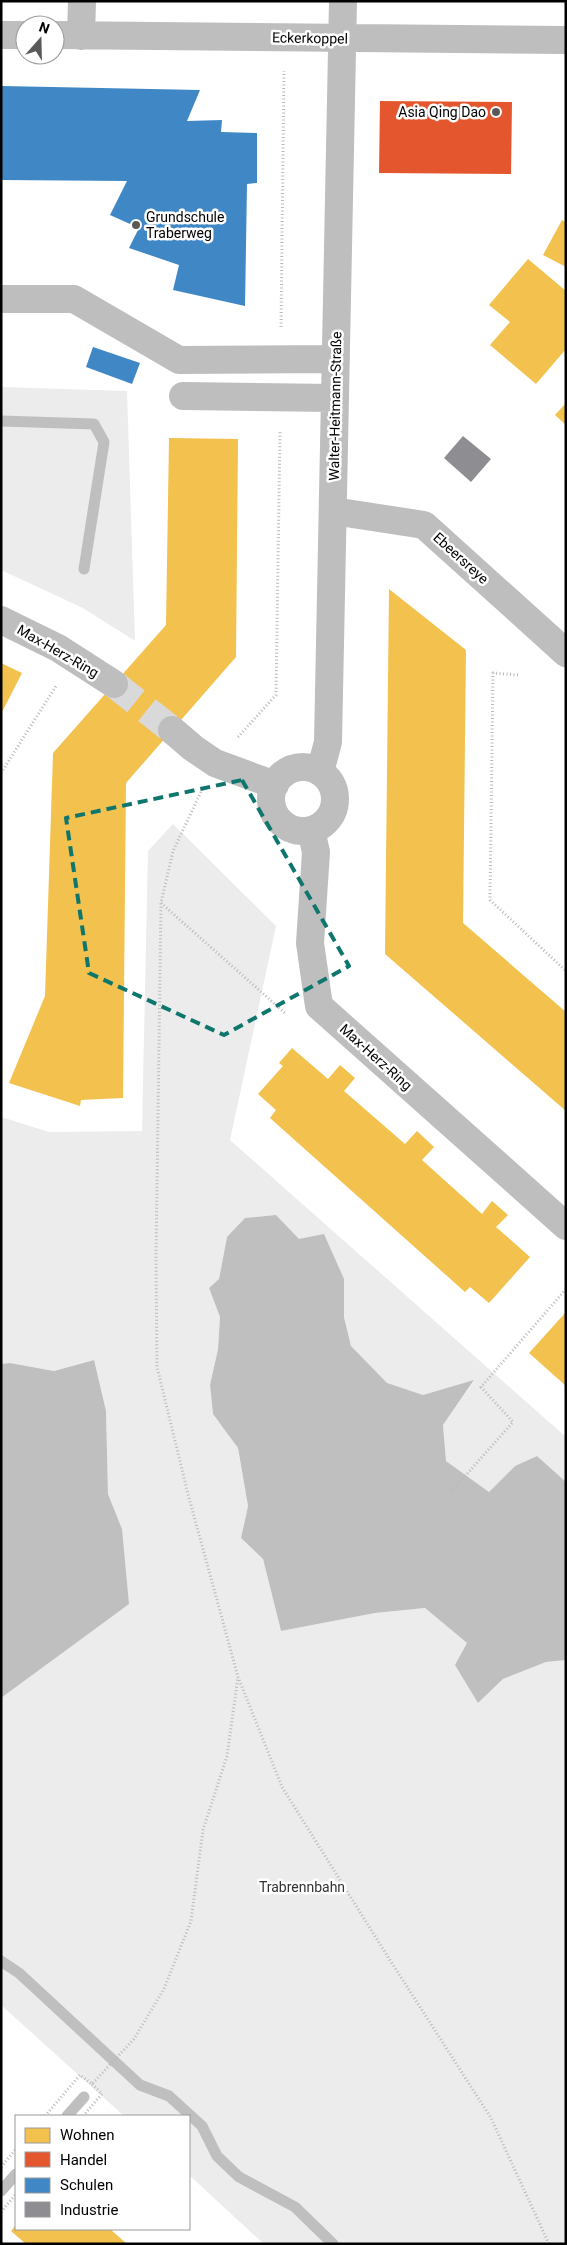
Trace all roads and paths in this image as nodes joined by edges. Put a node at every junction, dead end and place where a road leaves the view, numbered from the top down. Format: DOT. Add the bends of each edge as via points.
graph roads {
  1 [pos="82,1"];
  2 [pos="343,1"];
  3 [pos="1,35"];
  4 [pos="15,35"];
  5 [pos="68,36"];
  6 [pos="342,38"];
  7 [pos="566,40"];
  8 [pos="1,299"];
  9 [pos="336,359"];
  10 [pos="183,396"];
  11 [pos="334,398"];
  12 [pos="332,511"];
  13 [pos="1,620"];
  14 [pos="566,653"];
  15 [pos="74,658"];
  16 [pos="518,675"];
  17 [pos="114,684"];
  18 [pos="172,730"];
  19 [pos="215,763"];
  20 [pos="320,772"];
  21 [pos="1,773"];
  22 [pos="274,785"];
  23 [pos="311,830"];
  24 [pos="161,903"];
  25 [pos="566,971"];
  26 [pos="319,1006"];
  27 [pos="566,1226"];
  28 [pos="566,1289"];
  29 [pos="451,1492"];
  30 [pos="238,1677"];
  31 [pos="92,2084"];
  32 [pos="46,2115"];
  33 [pos="84,2115"];
  34 [pos="15,2150"];
  35 [pos="1,2166"];
  36 [pos="15,2195"];
  37 [pos="1,2212"];
  38 [pos="549,2244"];
  1 -- 5 [label="street"];
  2 -- 6 [label="street, Walter-Heitmann-Straße"];
  3 -- 4 [label="street"];
  5 -- 6 [label="street, Eckerkoppel"];
  6 -- 7 [label="street, Eckerkoppel"];
  6 -- 9 [label="street, Walter-Heitmann-Straße"];
  8 -- 9 [label="street" via="74,299 179,360"];
  9 -- 11 [label="street, Walter-Heitmann-Straße"];
  10 -- 11 [label="street"];
  11 -- 12 [label="street, Walter-Heitmann-Straße"];
  12 -- 14 [label="street, Ebeersreye" via="424,525"];
  12 -- 20 [label="street, Walter-Heitmann-Straße" via="328,742"];
  13 -- 15 [label="street, Max-Herz-Ring"];
  15 -- 17 [label="street, Max-Herz-Ring"];
  15 -- 21 [label="path"];
  16 -- 25 [label="path" via="493,673 490,900"];
  18 -- 19 [label="street"];
  19 -- 22 [label="street"];
  19 -- 24 [label="path" via="173,851"];
  20 -- 22 [label="street" via="296,768 286,772"];
  20 -- 23 [label="street" via="330,783 335,802 329,817"];
  22 -- 23 [label="street" via="272,805 280,820 296,830"];
  23 -- 26 [label="street" via="316,852 310,943"];
  24 -- 26 [label="path" via="286,1014"];
  24 -- 30 [label="path" via="156,1258 158,1367 188,1494"];
  26 -- 27 [label="street, Max-Herz-Ring"];
  28 -- 29 [label="path" via="481,1387 513,1422"];
  30 -- 31 [label="path" via="227,1756 203,1830 190,1921 164,1990 134,2039"];
  30 -- 38 [label="path" via="282,1786 491,2118"];
  31 -- 32 [label="path" via="80,2075"];
  31 -- 33 [label="path" via="102,2094"];
  34 -- 35 [label="path"];
  36 -- 37 [label="path"];
}
